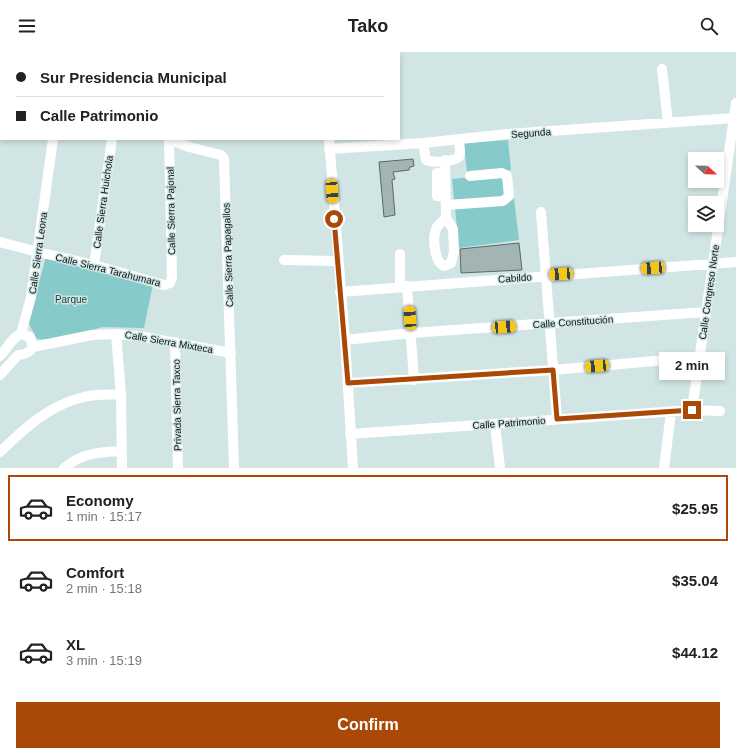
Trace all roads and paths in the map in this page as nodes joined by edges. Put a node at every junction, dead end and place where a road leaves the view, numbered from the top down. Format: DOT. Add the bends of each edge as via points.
graph roads {
  1 [pos="662,69"];
  2 [pos="736,103"];
  3 [pos="734,118"];
  4 [pos="668,123"];
  5 [pos="54,140"];
  6 [pos="112,140"];
  7 [pos="169,140"];
  8 [pos="172,140"];
  9 [pos="459,140"];
  10 [pos="423,143"];
  11 [pos="329,144"];
  12 [pos="445,160"];
  13 [pos="470,176"];
  14 [pos="446,201"];
  15 [pos="541,212"];
  16 [pos="446,218"];
  17 [pos="0,242"];
  18 [pos="38,252"];
  19 [pos="400,254"];
  20 [pos="284,260"];
  21 [pos="337,261"];
  22 [pos="736,262"];
  23 [pos="714,263"];
  24 [pos="94,265"];
  25 [pos="546,275"];
  26 [pos="170,283"];
  27 [pos="404,286"];
  28 [pos="340,292"];
  29 [pos="706,312"];
  30 [pos="550,323"];
  31 [pos="411,333"];
  32 [pos="21,334"];
  33 [pos="116,334"];
  34 [pos="345,340"];
  35 [pos="175,342"];
  36 [pos="10,346"];
  37 [pos="33,346"];
  38 [pos="232,353"];
  39 [pos="18,355"];
  40 [pos="0,356"];
  41 [pos="700,357"];
  42 [pos="553,370"];
  43 [pos="0,375"];
  44 [pos="414,380"];
  45 [pos="348,383"];
  46 [pos="121,394"];
  47 [pos="692,410"];
  48 [pos="720,411"];
  49 [pos="671,412"];
  50 [pos="557,419"];
  51 [pos="496,424"];
  52 [pos="350,434"];
  53 [pos="122,451"];
  54 [pos="0,452"];
  55 [pos="64,468"];
  56 [pos="122,468"];
  57 [pos="178,468"];
  58 [pos="234,468"];
  59 [pos="352,468"];
  60 [pos="500,468"];
  61 [pos="664,468"];
  1 -- 4 [label="street"];
  2 -- 3 [label="street, Calle Congreso Norte"];
  3 -- 4 [label="street, Segunda"];
  3 -- 23 [label="street, Calle Congreso Norte"];
  4 -- 9 [label="street, Segunda" via="508,134"];
  5 -- 18 [label="street, Calle Sierra Leona"];
  6 -- 24 [label="street, Calle Sierra Huichola"];
  7 -- 26 [label="street, Calle Sierra Pajonal" via="172,278"];
  8 -- 38 [label="street, Calle Sierra Papagallos" via="223,156"];
  9 -- 10 [label="street, Segunda"];
  9 -- 12 [label="street" via="459,157"];
  10 -- 11 [label="street, Segunda"];
  10 -- 12 [label="street" via="426,160"];
  11 -- 21 [label="street"];
  12 -- 14 [label="street" via="444,172 437,174 437,194"];
  13 -- 14 [label="street" via="502,173 507,176 509,196 503,201"];
  14 -- 16 [label="street"];
  15 -- 25 [label="street"];
  17 -- 18 [label="street, Calle Sierra Tarahumara"];
  18 -- 24 [label="street, Calle Sierra Tarahumara"];
  18 -- 32 [label="street, Calle Sierra Leona" via="31,297"];
  19 -- 27 [label="street"];
  20 -- 21 [label="street"];
  21 -- 28 [label="street"];
  22 -- 23 [label="street, Cabildo"];
  23 -- 25 [label="street, Cabildo"];
  23 -- 29 [label="street, Calle Congreso Norte"];
  24 -- 26 [label="street, Calle Sierra Tarahumara" via="164,285"];
  25 -- 27 [label="street, Cabildo"];
  25 -- 30 [label="street"];
  27 -- 28 [label="street, Cabildo"];
  27 -- 31 [label="street"];
  28 -- 34 [label="street"];
  29 -- 30 [label="street, Calle Constitución"];
  29 -- 41 [label="street, Calle Congreso Norte"];
  30 -- 31 [label="street, Calle Constitución"];
  30 -- 42 [label="street"];
  31 -- 34 [label="street, Calle Constitución"];
  31 -- 44 [label="street"];
  32 -- 36 [label="street, Calle Sierra Leona" via="15,337"];
  32 -- 37 [label="street" via="30,337"];
  33 -- 35 [label="street, Calle Sierra Mixteca"];
  33 -- 37 [label="street, Calle Sierra Mixteca" via="92,335"];
  33 -- 46 [label="street"];
  34 -- 45 [label="street"];
  35 -- 38 [label="street, Calle Sierra Mixteca"];
  35 -- 57 [label="street, Privada Sierra Taxco"];
  36 -- 39 [label="street"];
  36 -- 40 [label="street, Calle Sierra Leona"];
  37 -- 39 [label="street, Calle Sierra Mixteca" via="24,355"];
  38 -- 58 [label="street, Calle Sierra Papagallos"];
  39 -- 43 [label="street, Calle Sierra Mixteca"];
  41 -- 42 [label="street"];
  41 -- 47 [label="street, Calle Congreso Norte"];
  42 -- 44 [label="street"];
  42 -- 50 [label="street"];
  44 -- 45 [label="street"];
  45 -- 52 [label="street"];
  46 -- 53 [label="street"];
  46 -- 54 [label="street" via="85,396 51,408"];
  47 -- 48 [label="street, Calle Patrimonio"];
  47 -- 49 [label="street, Calle Patrimonio"];
  49 -- 50 [label="street, Calle Patrimonio"];
  49 -- 61 [label="street"];
  50 -- 51 [label="street, Calle Patrimonio"];
  51 -- 52 [label="street, Calle Patrimonio"];
  51 -- 60 [label="street"];
  52 -- 59 [label="street"];
  53 -- 55 [label="street" via="86,455"];
  53 -- 56 [label="street"];
}
